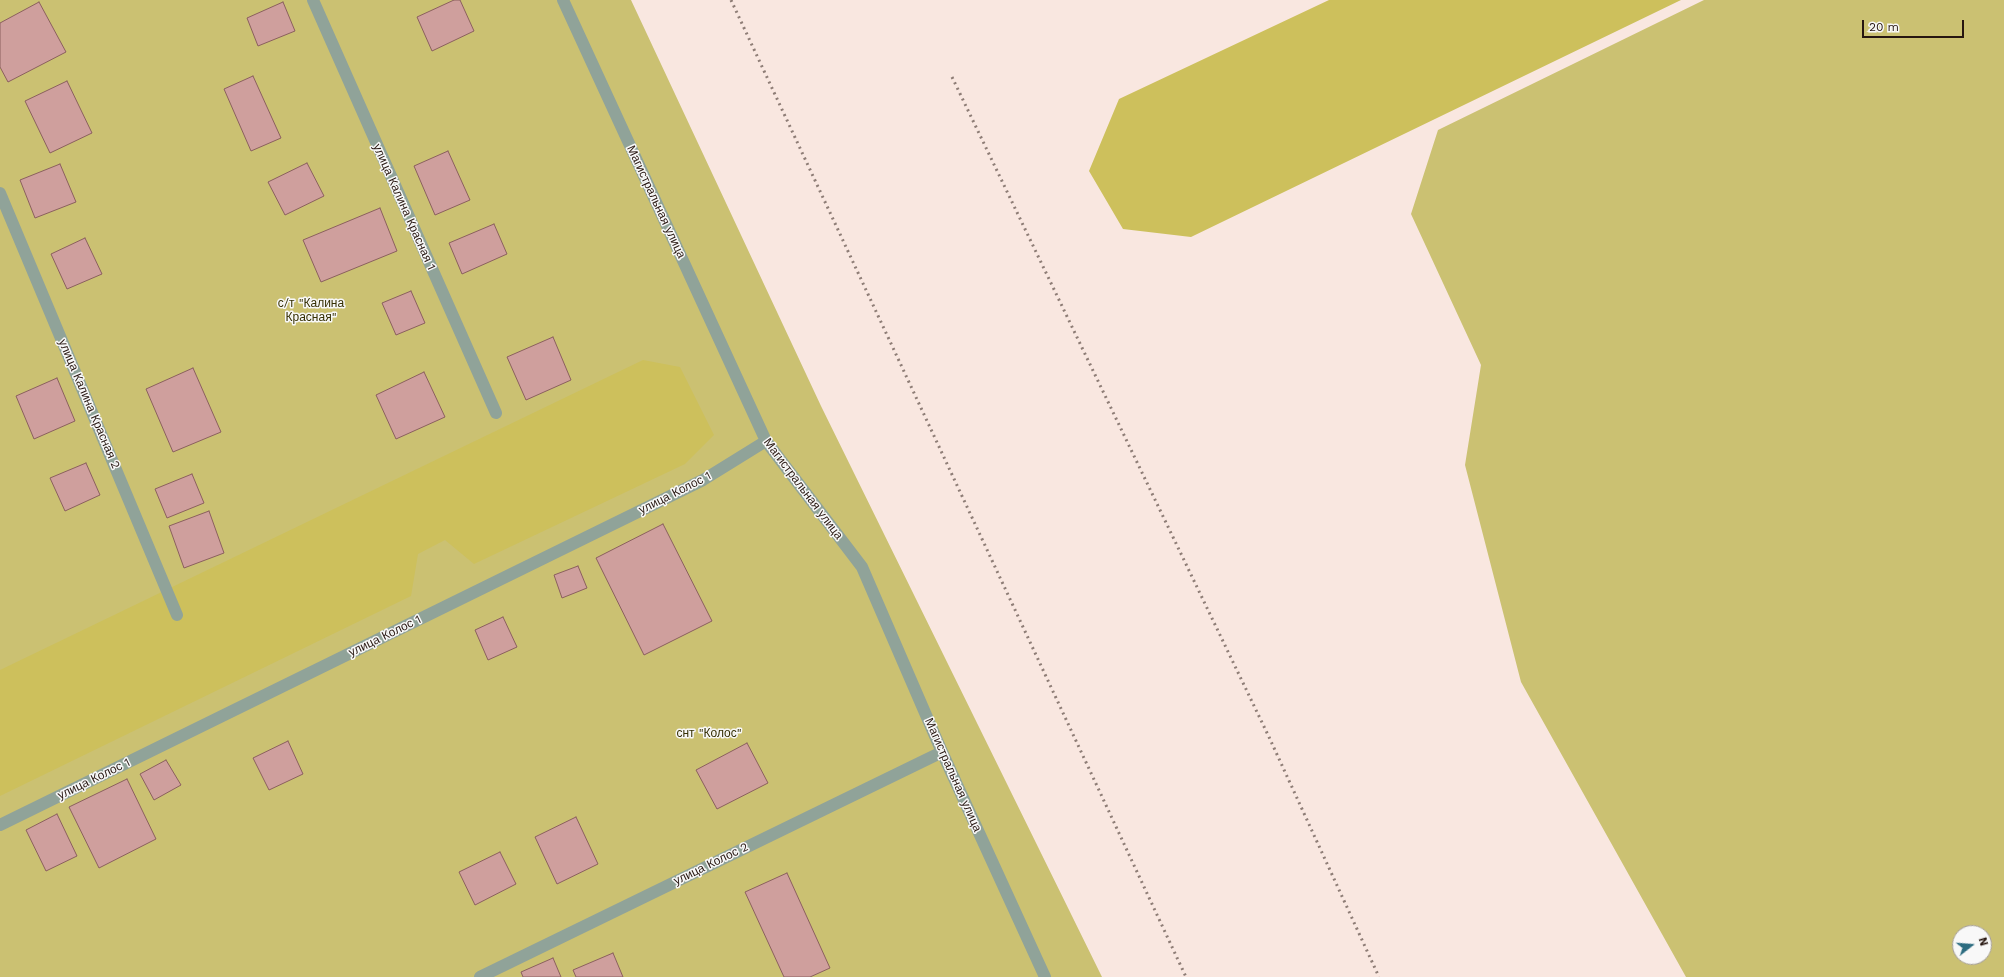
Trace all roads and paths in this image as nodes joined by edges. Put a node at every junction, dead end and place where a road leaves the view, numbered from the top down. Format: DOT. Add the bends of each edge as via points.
graph roads {
  1 [pos="313,0"];
  2 [pos="564,0"];
  3 [pos="0,192"];
  4 [pos="496,413"];
  5 [pos="766,441"];
  6 [pos="177,615"];
  7 [pos="942,752"];
  8 [pos="0,825"];
  9 [pos="480,977"];
  10 [pos="1045,977"];
  1 -- 4 [label="street, улица Калина Красная 1"];
  2 -- 5 [label="street, Магистральная улица"];
  3 -- 6 [label="street, улица Калина Красная 2"];
  5 -- 7 [label="street, Магистральная улица" via="862,567"];
  5 -- 8 [label="street, улица Колос 1" via="703,480"];
  7 -- 9 [label="street, улица Колос 2"];
  7 -- 10 [label="street, Магистральная улица"];
}
